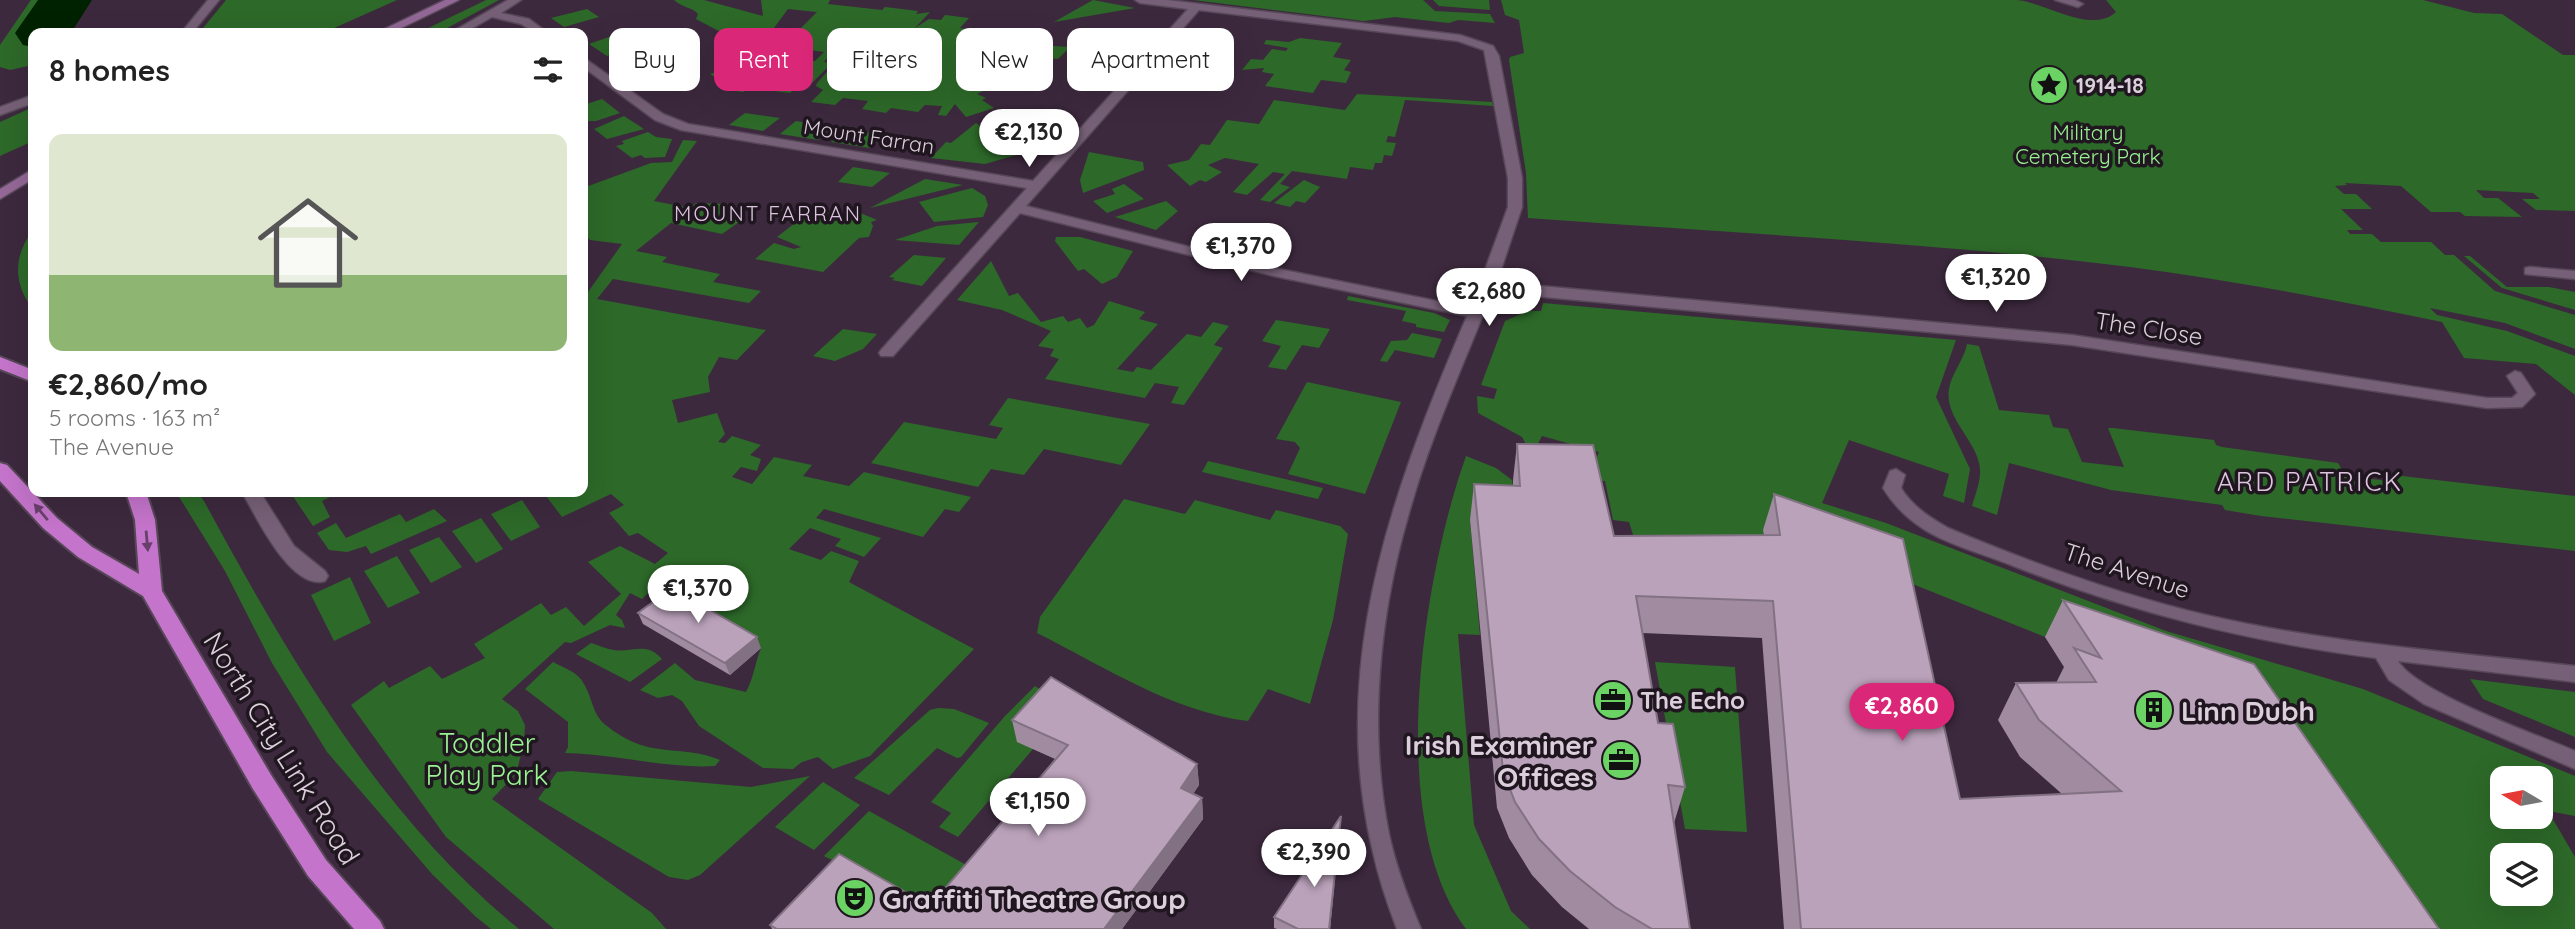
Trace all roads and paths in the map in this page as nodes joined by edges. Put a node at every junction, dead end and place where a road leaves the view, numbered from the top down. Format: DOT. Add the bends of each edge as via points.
graph roads {
  1 [pos="214,0"];
  2 [pos="454,0"];
  3 [pos="516,0"];
  4 [pos="1140,0"];
  5 [pos="2060,0"];
  6 [pos="2078,4"];
  7 [pos="1196,7"];
  8 [pos="492,14"];
  9 [pos="190,28"];
  10 [pos="393,28"];
  11 [pos="465,28"];
  12 [pos="536,28"];
  13 [pos="588,66"];
  14 [pos="28,101"];
  15 [pos="0,111"];
  16 [pos="28,176"];
  17 [pos="1037,186"];
  18 [pos="0,195"];
  19 [pos="1017,208"];
  20 [pos="2530,271"];
  21 [pos="2575,275"];
  22 [pos="1488,285"];
  23 [pos="1475,313"];
  24 [pos="887,354"];
  25 [pos="0,362"];
  26 [pos="28,375"];
  27 [pos="2515,376"];
  28 [pos="0,469"];
  29 [pos="1896,475"];
  30 [pos="138,497"];
  31 [pos="254,497"];
  32 [pos="317,576"];
  33 [pos="151,591"];
  34 [pos="2382,650"];
  35 [pos="2575,674"];
  36 [pos="2575,760"];
  37 [pos="372,929"];
  38 [pos="1409,929"];
  1 -- 9 [label="street"];
  2 -- 10 [label="main road"];
  3 -- 8 [label="street"];
  4 -- 7 [label="street"];
  5 -- 6 [label="street"];
  7 -- 17 [label="street"];
  7 -- 22 [label="street" via="1477,37 1489,48 1515,178 1515,207"];
  8 -- 11 [label="street"];
  8 -- 12 [label="street"];
  13 -- 17 [label="street, Mount Farran" via="659,117 694,130"];
  14 -- 15 [label="street"];
  16 -- 18 [label="main road"];
  17 -- 19 [label="street"];
  19 -- 23 [label="street" via="1274,272"];
  19 -- 24 [label="street"];
  20 -- 21 [label="street"];
  22 -- 23 [label="street"];
  22 -- 27 [label="street, The Close" via="2072,340 2487,403 2516,404 2527,394"];
  23 -- 38 [label="street" via="1396,528 1373,666 1372,784 1378,831"];
  25 -- 26 [label="highway"];
  33 -- 28 [label="highway, North City Link Road, one-way" via="85,552 50,523"];
  29 -- 34 [label="street, The Avenue" via="1892,488 1911,516 2097,591 2233,627"];
  30 -- 33 [label="highway, North City Link Road, one-way" via="145,520"];
  31 -- 32 [label="street" via="294,560"];
  33 -- 37 [label="highway, North City Link Road" via="310,857"];
  34 -- 35 [label="street, The Avenue"];
  34 -- 36 [label="street" via="2396,675 2431,698"];
}
